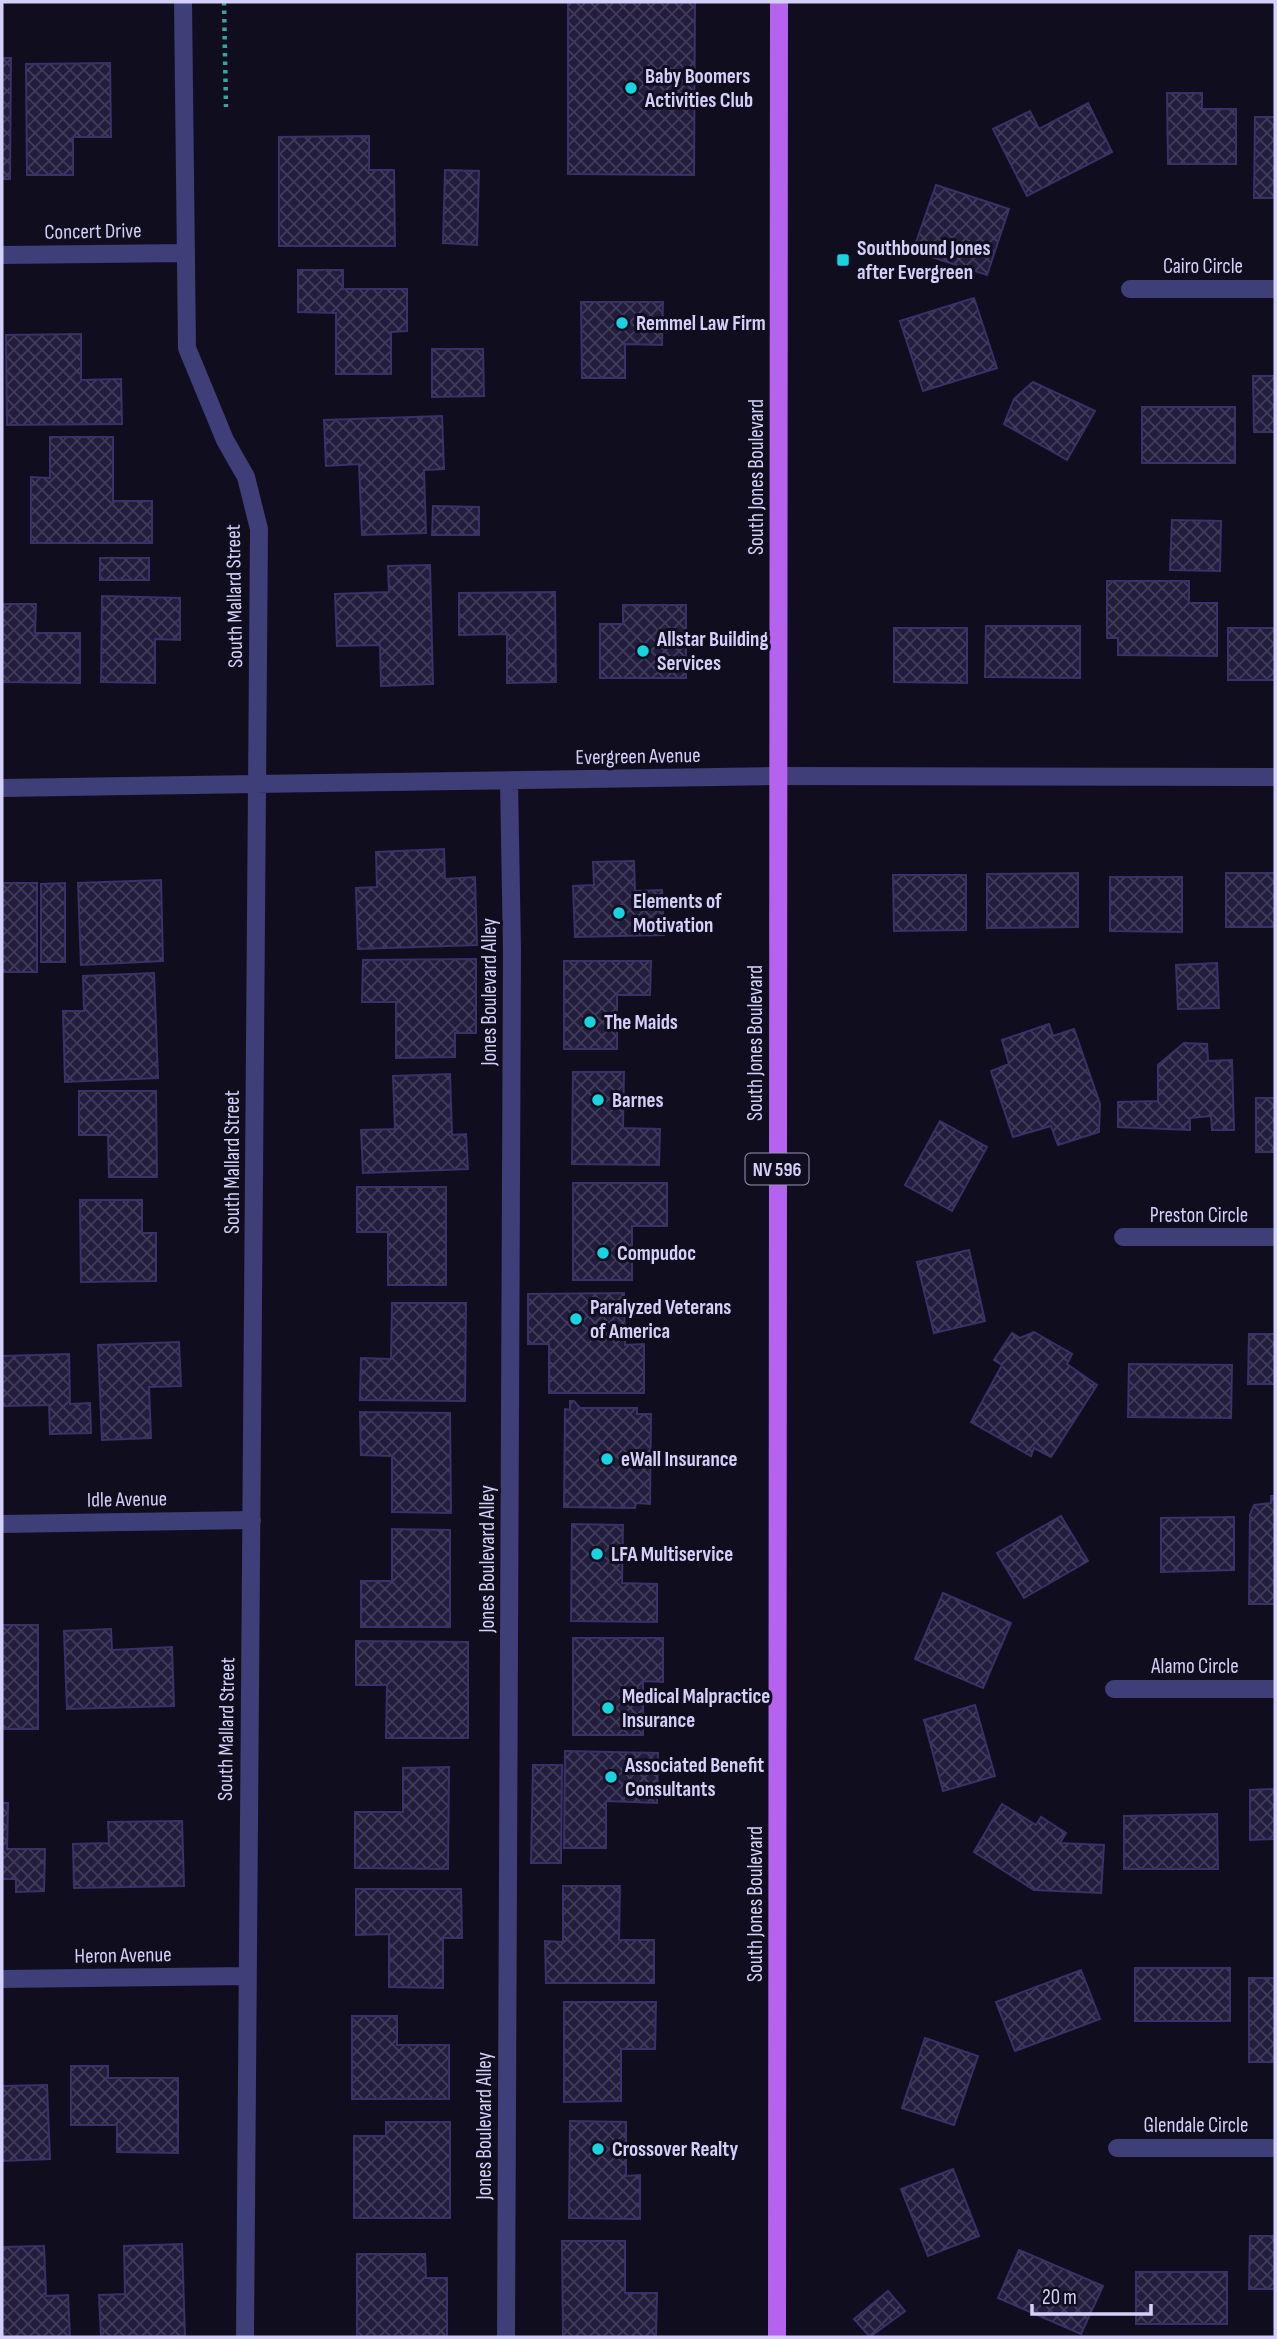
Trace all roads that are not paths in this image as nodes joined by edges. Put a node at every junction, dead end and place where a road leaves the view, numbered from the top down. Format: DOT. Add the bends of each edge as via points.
graph roads {
  1 [pos="183,2"];
  2 [pos="779,2"];
  3 [pos="185,253"];
  4 [pos="2,255"];
  5 [pos="1130,289"];
  6 [pos="1275,289"];
  7 [pos="777,776"];
  8 [pos="1275,777"];
  9 [pos="509,781"];
  10 [pos="258,783"];
  11 [pos="2,788"];
  12 [pos="1123,1237"];
  13 [pos="1275,1237"];
  14 [pos="252,1520"];
  15 [pos="2,1524"];
  16 [pos="1114,1689"];
  17 [pos="1275,1689"];
  18 [pos="246,1976"];
  19 [pos="2,1979"];
  20 [pos="1117,2148"];
  21 [pos="1275,2148"];
  22 [pos="245,2337"];
  23 [pos="506,2337"];
  24 [pos="777,2337"];
  1 -- 3 [label="street, South Mallard Street"];
  2 -- 7 [label="main road, South Jones Boulevard / NV 596"];
  3 -- 4 [label="street, Concert Drive"];
  3 -- 10 [label="street, South Mallard Street" via="187,348 225,440 246,477 259,529"];
  5 -- 6 [label="street, Cairo Circle"];
  7 -- 8 [label="street, Evergreen Avenue"];
  7 -- 9 [label="street, Evergreen Avenue"];
  7 -- 24 [label="main road, South Jones Boulevard / NV 596"];
  9 -- 10 [label="street, Evergreen Avenue"];
  9 -- 23 [label="street, Jones Boulevard Alley"];
  10 -- 11 [label="street, Evergreen Avenue"];
  10 -- 14 [label="street, South Mallard Street"];
  12 -- 13 [label="street, Preston Circle"];
  14 -- 15 [label="street, Idle Avenue"];
  14 -- 18 [label="street, South Mallard Street"];
  16 -- 17 [label="street, Alamo Circle"];
  18 -- 19 [label="street, Heron Avenue"];
  18 -- 22 [label="street, South Mallard Street"];
  20 -- 21 [label="street, Glendale Circle"];
}
